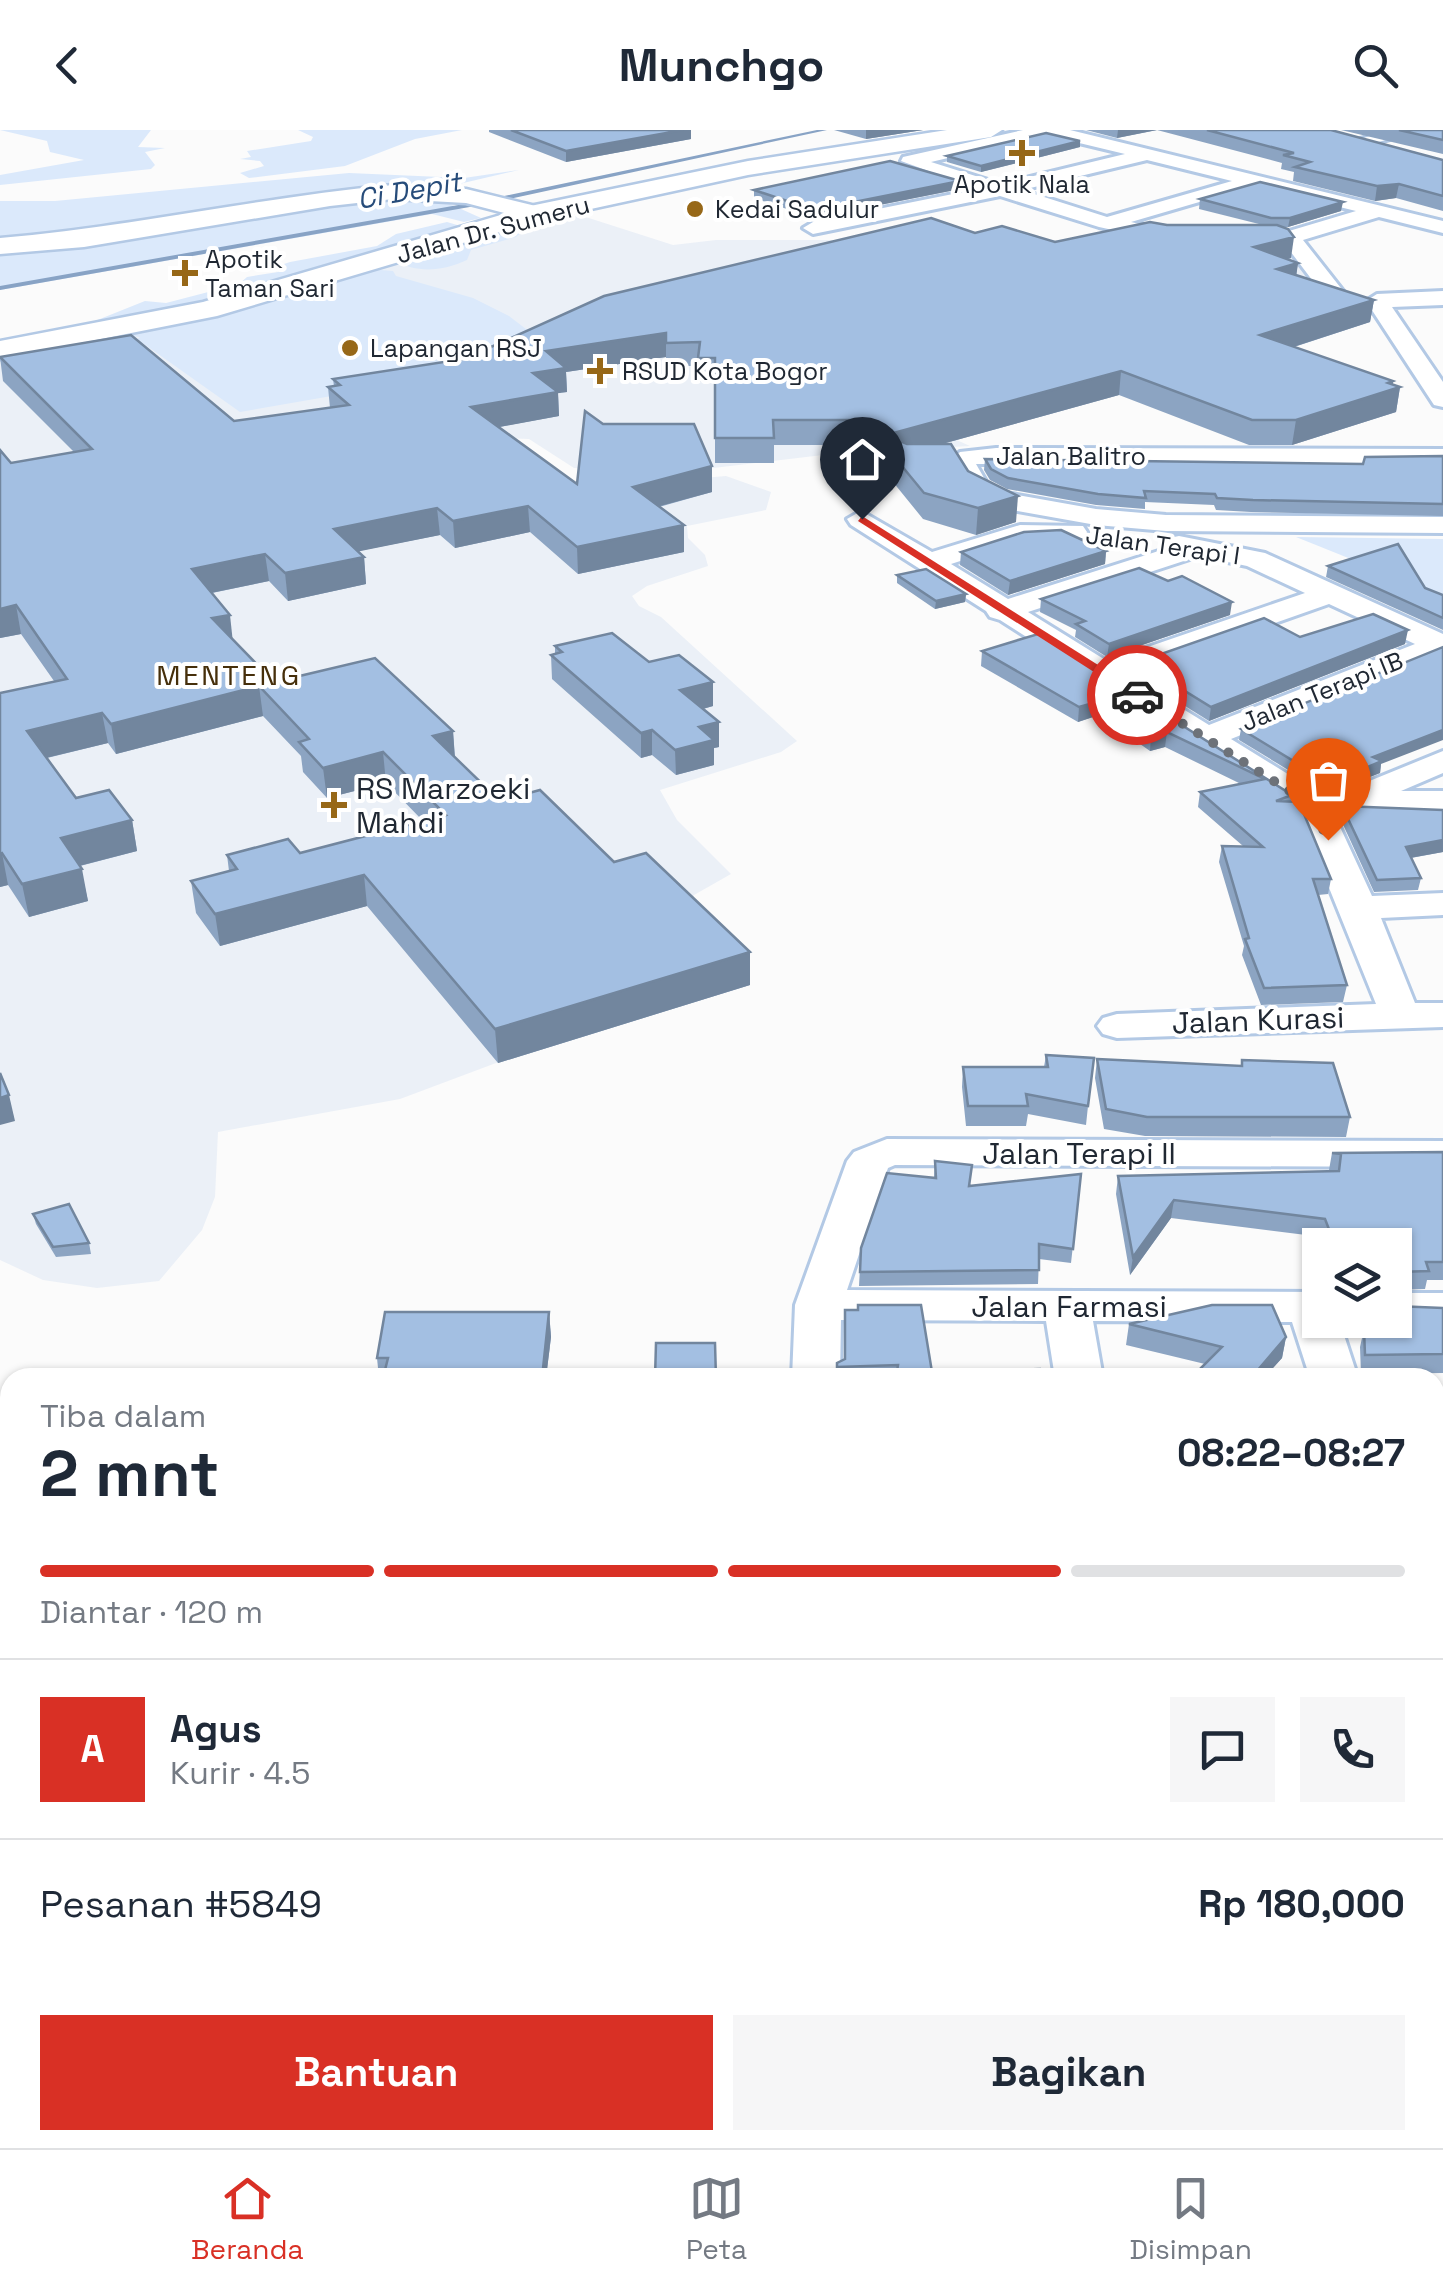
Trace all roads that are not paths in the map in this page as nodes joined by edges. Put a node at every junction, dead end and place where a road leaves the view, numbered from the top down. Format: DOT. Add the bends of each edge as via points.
graph roads {
  1 [pos="991,130"];
  2 [pos="1047,130"];
  3 [pos="1414,130"];
  4 [pos="1400,153"];
  5 [pos="1149,154"];
  6 [pos="1258,180"];
  7 [pos="999,190"];
  8 [pos="510,210"];
  9 [pos="1379,211"];
  10 [pos="1106,223"];
  11 [pos="830,227"];
  12 [pos="1443,228"];
  13 [pos="1290,237"];
  14 [pos="0,246"];
  15 [pos="1333,292"];
  16 [pos="1443,298"];
  17 [pos="0,350"];
  18 [pos="1443,400"];
  19 [pos="1443,456"];
  20 [pos="862,519"];
  21 [pos="1443,525"];
  22 [pos="1199,546"];
  23 [pos="928,562"];
  24 [pos="1332,594"];
  25 [pos="1000,610"];
  26 [pos="1442,644"];
  27 [pos="1103,673"];
  28 [pos="1204,738"];
  29 [pos="1443,761"];
  30 [pos="1443,801"];
  31 [pos="1329,804"];
  32 [pos="1443,904"];
  33 [pos="1359,908"];
  34 [pos="1400,1015"];
  35 [pos="1443,1015"];
  36 [pos="1117,1026"];
  37 [pos="1443,1154"];
  38 [pos="818,1305"];
  39 [pos="1068,1306"];
  40 [pos="1302,1307"];
  41 [pos="1412,1308"];
  42 [pos="1443,1308"];
  43 [pos="1323,1338"];
  44 [pos="816,1368"];
  45 [pos="1077,1368"];
  46 [pos="1331,1368"];
  1 -- 8 [label="main road, Jalan Dr. Sumeru"];
  2 -- 5 [label="street"];
  2 -- 7 [label="street" via="910,161"];
  3 -- 4 [label="street" via="1347,141"];
  5 -- 6 [label="street"];
  5 -- 7 [label="street"];
  6 -- 9 [label="street"];
  6 -- 10 [label="street"];
  7 -- 10 [label="street"];
  7 -- 11 [label="street"];
  8 -- 14 [label="main road" via="406,192 330,198 84,240"];
  8 -- 17 [label="main road, Jalan Dr. Sumeru" via="207,310"];
  9 -- 12 [label="street"];
  9 -- 13 [label="street"];
  10 -- 13 [label="street" via="1159,236"];
  13 -- 15 [label="street"];
  16 -- 18 [label="street" via="1377,301"];
  19 -- 21 [label="street, Jalan Balitro" via="996,456 962,462 977,488 998,500 1096,517"];
  20 -- 23 [label="street"];
  22 -- 23 [label="street, Jalan Terapi I" via="1033,531"];
  22 -- 24 [label="street, Jalan Terapi I" via="1254,559"];
  22 -- 25 [label="street"];
  23 -- 25 [label="street"];
  24 -- 26 [label="street, Jalan Terapi I"];
  24 -- 27 [label="street"];
  25 -- 27 [label="street"];
  26 -- 28 [label="street, Jalan Terapi IB"];
  27 -- 28 [label="street"];
  28 -- 31 [label="street"];
  29 -- 31 [label="street"];
  30 -- 31 [label="street"];
  31 -- 33 [label="street"];
  32 -- 33 [label="street"];
  33 -- 34 [label="street"];
  34 -- 35 [label="street, Jalan Kurasi"];
  34 -- 36 [label="street, Jalan Kurasi"];
  37 -- 38 [label="street, Jalan Terapi II" via="888,1152 870,1161"];
  38 -- 39 [label="street, Jalan Farmasi"];
  38 -- 44 [label="street, Jalan Terapi II"];
  39 -- 40 [label="street, Jalan Farmasi"];
  39 -- 45 [label="street"];
  41 -- 42 [label="street"];
  43 -- 46 [label="street"];
}
